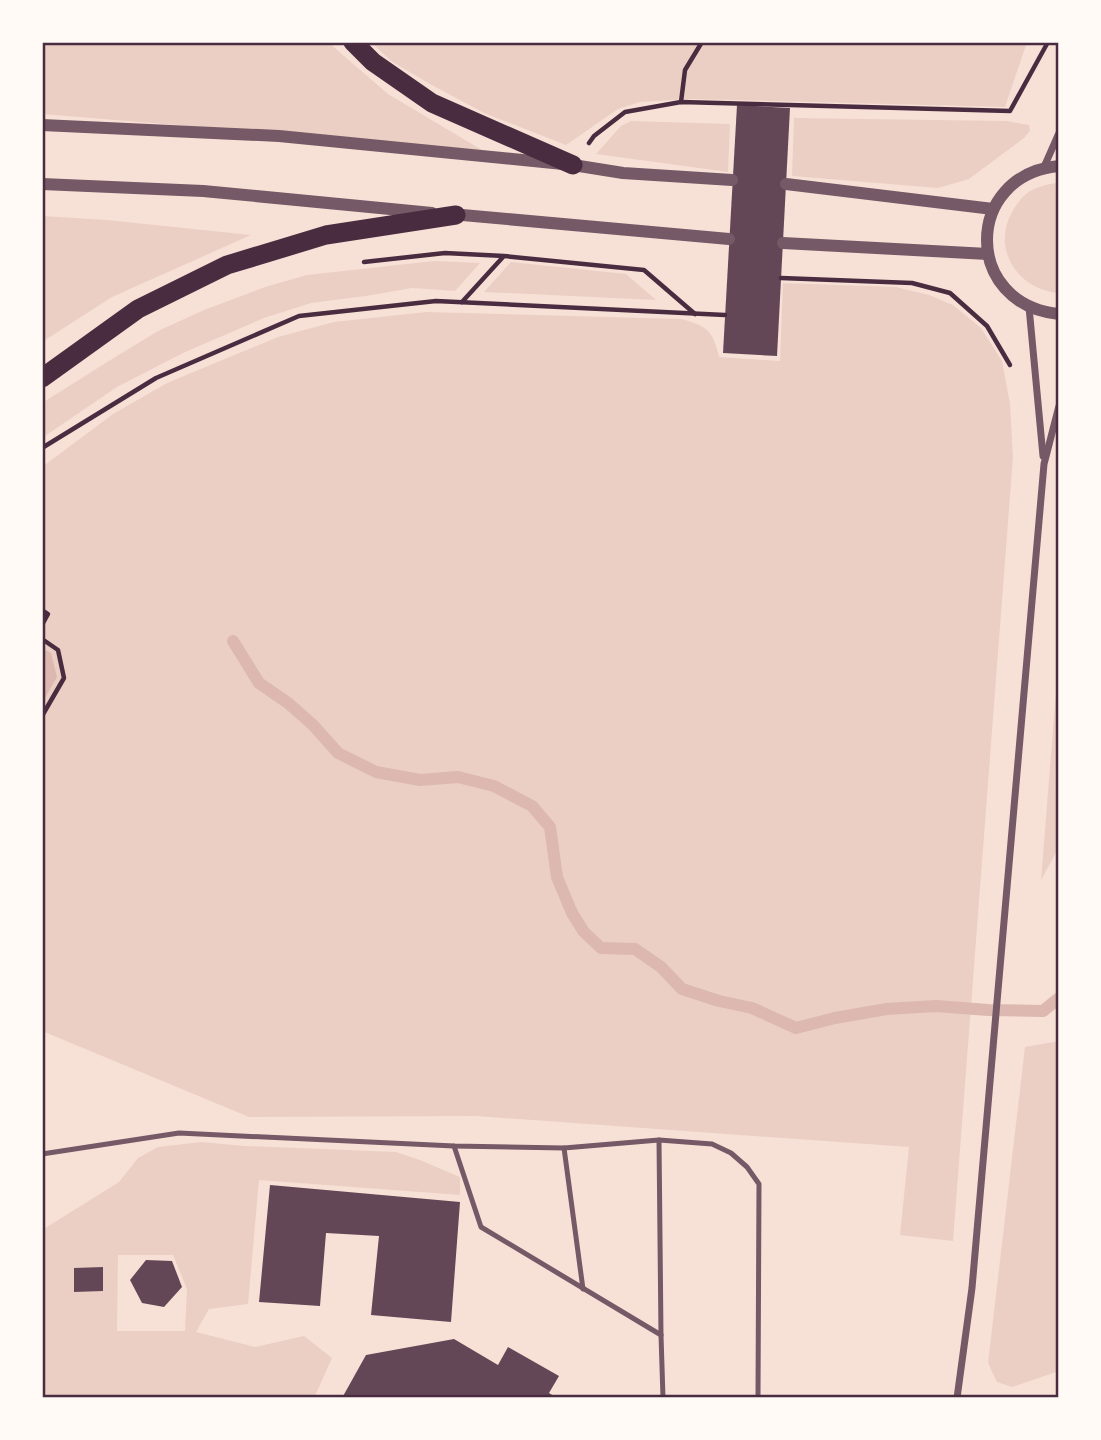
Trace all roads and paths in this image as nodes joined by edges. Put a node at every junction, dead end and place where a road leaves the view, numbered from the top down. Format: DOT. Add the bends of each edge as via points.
graph roads {
  1 [pos="353,42"];
  2 [pos="702,42"];
  3 [pos="1048,42"];
  4 [pos="681,102"];
  5 [pos="42,125"];
  6 [pos="1059,133"];
  7 [pos="573,164"];
  8 [pos="1059,166"];
  9 [pos="1044,167"];
  10 [pos="732,180"];
  11 [pos="42,184"];
  12 [pos="786,184"];
  13 [pos="993,209"];
  14 [pos="456,215"];
  15 [pos="729,239"];
  16 [pos="783,243"];
  17 [pos="988,254"];
  18 [pos="504,256"];
  19 [pos="364,262"];
  20 [pos="781,278"];
  21 [pos="461,302"];
  22 [pos="1029,307"];
  23 [pos="696,314"];
  24 [pos="1059,314"];
  25 [pos="725,315"];
  26 [pos="1010,366"];
  27 [pos="42,378"];
  28 [pos="1059,406"];
  29 [pos="42,448"];
  30 [pos="1044,464"];
  31 [pos="42,610"];
  32 [pos="42,625"];
  33 [pos="42,639"];
  34 [pos="42,716"];
  35 [pos="659,1140"];
  36 [pos="454,1146"];
  37 [pos="564,1148"];
  38 [pos="42,1154"];
  39 [pos="583,1289"];
  40 [pos="661,1335"];
  41 [pos="663,1398"];
  42 [pos="758,1398"];
  43 [pos="957,1398"];
  1 -- 7 [label="highway" via="373,62 432,103"];
  2 -- 4 [label="path" via="685,70"];
  3 -- 4 [label="path" via="1010,111"];
  4 -- 7 [label="path" via="625,112 594,136"];
  5 -- 7 [label="street" via="279,136"];
  6 -- 9 [label="street"];
  7 -- 10 [label="street" via="623,173"];
  8 -- 9 [label="street"];
  9 -- 13 [label="street" via="1005,190"];
  11 -- 14 [label="street" via="203,191"];
  12 -- 13 [label="street"];
  13 -- 17 [label="street" via="987,231"];
  14 -- 15 [label="street"];
  14 -- 27 [label="highway" via="326,235 227,265 138,309"];
  16 -- 17 [label="street"];
  17 -- 22 [label="street" via="1002,286"];
  18 -- 19 [label="path" via="445,253"];
  18 -- 21 [label="path"];
  18 -- 23 [label="path" via="644,270"];
  20 -- 26 [label="path" via="912,283 950,293 987,326"];
  21 -- 23 [label="path"];
  21 -- 29 [label="path" via="299,316 156,378"];
  22 -- 24 [label="street"];
  22 -- 30 [label="street"];
  23 -- 25 [label="path"];
  28 -- 30 [label="street"];
  30 -- 43 [label="street" via="972,1288"];
  31 -- 32 [label="path" via="48,614"];
  33 -- 34 [label="path" via="58,650 64,678"];
  35 -- 37 [label="lane"];
  35 -- 40 [label="lane"];
  35 -- 42 [label="lane" via="712,1144 731,1153 759,1184"];
  36 -- 37 [label="lane"];
  36 -- 38 [label="lane" via="179,1133"];
  36 -- 39 [label="lane" via="481,1227"];
  37 -- 39 [label="lane"];
  39 -- 40 [label="lane"];
  40 -- 41 [label="lane"];
}
